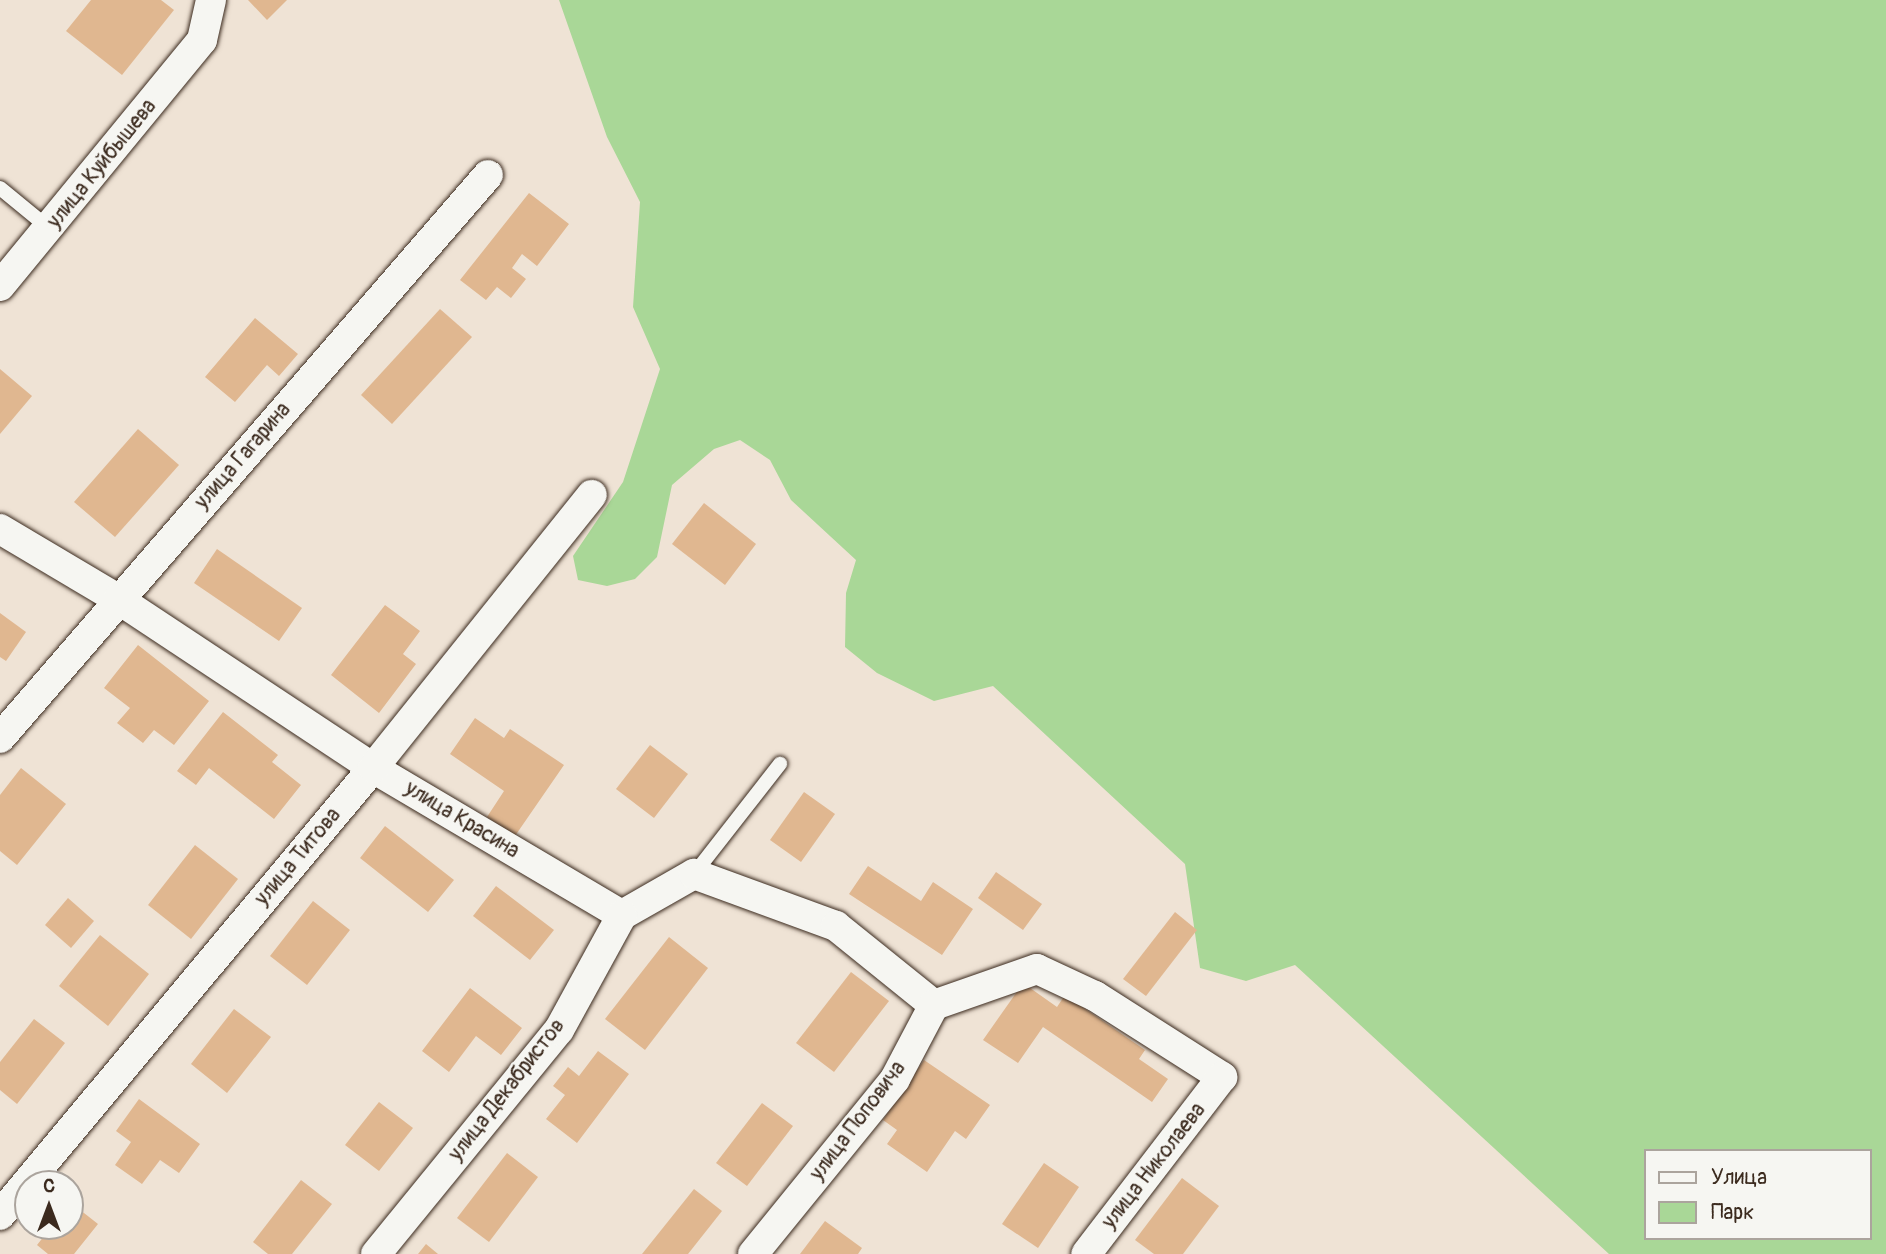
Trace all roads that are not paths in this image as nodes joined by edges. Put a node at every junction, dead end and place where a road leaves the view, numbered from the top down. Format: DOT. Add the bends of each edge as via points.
graph roads {
  1 [pos="211,0"];
  2 [pos="488,175"];
  3 [pos="0,188"];
  4 [pos="50,229"];
  5 [pos="0,286"];
  6 [pos="592,495"];
  7 [pos="0,529"];
  8 [pos="118,599"];
  9 [pos="0,738"];
  10 [pos="780,764"];
  11 [pos="373,768"];
  12 [pos="694,874"];
  13 [pos="622,915"];
  14 [pos="934,1005"];
  15 [pos="0,1215"];
  16 [pos="376,1254"];
  17 [pos="753,1254"];
  18 [pos="1086,1254"];
  1 -- 4 [label="street, улица Куйбышева" via="202,40"];
  2 -- 8 [label="street, улица Гагарина"];
  3 -- 4 [label="lane"];
  4 -- 5 [label="street, улица Куйбышева"];
  6 -- 11 [label="street, улица Титова"];
  7 -- 8 [label="street, улица Красина"];
  8 -- 9 [label="street, улица Гагарина"];
  8 -- 11 [label="street, улица Красина"];
  10 -- 12 [label="lane"];
  11 -- 13 [label="street, улица Красина"];
  11 -- 15 [label="street, улица Титова"];
  12 -- 13 [label="street"];
  12 -- 14 [label="street" via="836,926"];
  13 -- 16 [label="street, улица Декабристов" via="559,1030"];
  14 -- 17 [label="street, улица Поповича" via="895,1079"];
  14 -- 18 [label="street, улица Николаева" via="1037,969 1095,996 1222,1077"];
}
